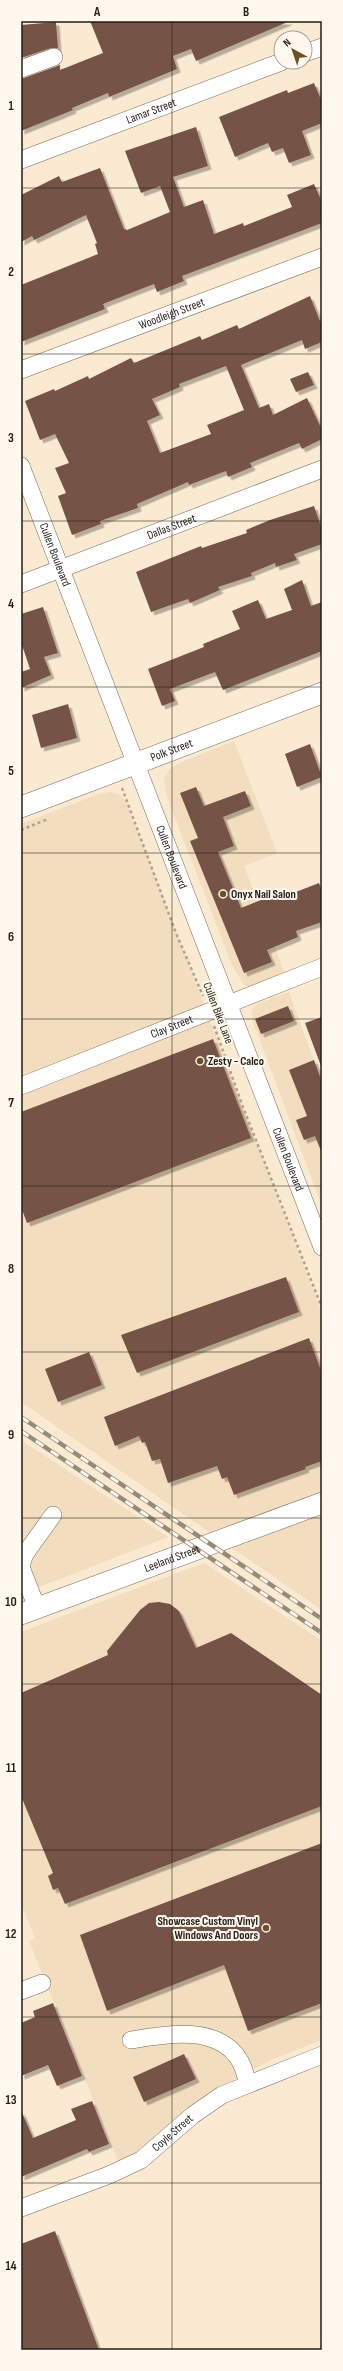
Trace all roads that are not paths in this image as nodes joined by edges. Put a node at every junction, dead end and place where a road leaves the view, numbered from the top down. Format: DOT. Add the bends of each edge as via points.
graph roads {
  1 [pos="54,57"];
  2 [pos="273,65"];
  3 [pos="21,69"];
  4 [pos="21,160"];
  5 [pos="322,257"];
  6 [pos="21,370"];
  7 [pos="21,466"];
  8 [pos="322,469"];
  9 [pos="60,569"];
  10 [pos="21,584"];
  11 [pos="322,693"];
  12 [pos="136,764"];
  13 [pos="21,808"];
  14 [pos="322,967"];
  15 [pos="228,1003"];
  16 [pos="21,1086"];
  17 [pos="320,1238"];
  18 [pos="322,1503"];
  19 [pos="53,1515"];
  20 [pos="21,1566"];
  21 [pos="29,1611"];
  22 [pos="42,1983"];
  23 [pos="21,1991"];
  24 [pos="131,2040"];
  25 [pos="322,2055"];
  26 [pos="248,2084"];
  27 [pos="21,2208"];
  1 -- 3 [label="street"];
  2 -- 4 [label="street, Lamar Street"];
  5 -- 6 [label="street, Woodleigh Street"];
  7 -- 9 [label="street, Cullen Boulevard"];
  8 -- 9 [label="street, Dallas Street"];
  9 -- 10 [label="street, Dallas Street"];
  9 -- 12 [label="street, Cullen Boulevard"];
  11 -- 12 [label="main road, Polk Street"];
  12 -- 13 [label="main road, Polk Street"];
  12 -- 15 [label="street, Cullen Boulevard"];
  14 -- 15 [label="street, Clay Street"];
  15 -- 16 [label="street, Clay Street"];
  15 -- 17 [label="street, Cullen Boulevard"];
  18 -- 21 [label="main road, Leeland Street"];
  19 -- 20 [label="street" via="26,1554"];
  20 -- 21 [label="street"];
  22 -- 23 [label="street"];
  24 -- 26 [label="street" via="168,2034 201,2035 221,2043 240,2061"];
  25 -- 26 [label="street, Coyle Street"];
  26 -- 27 [label="street, Coyle Street" via="222,2095 193,2115 141,2160 109,2176"];
}
